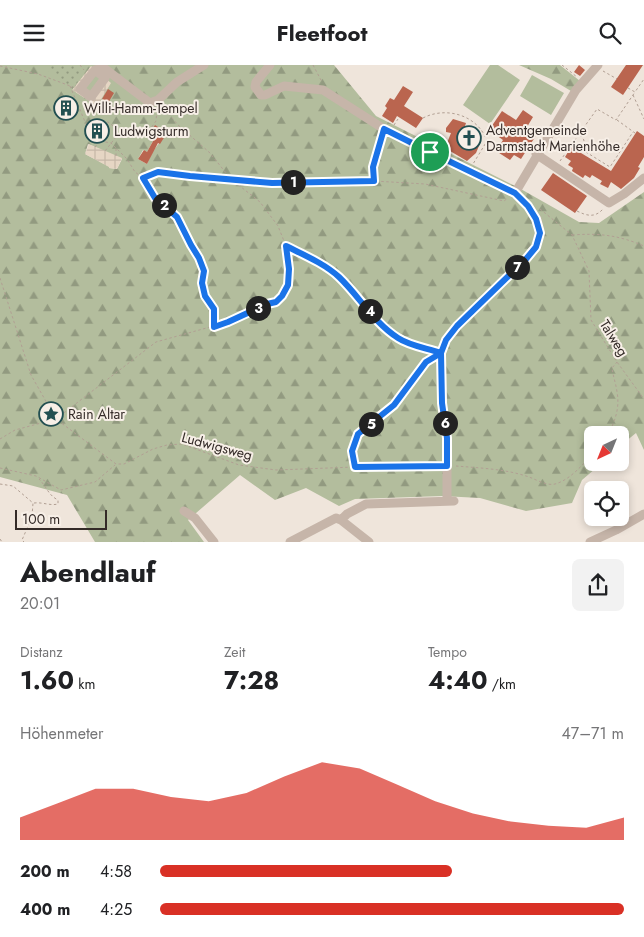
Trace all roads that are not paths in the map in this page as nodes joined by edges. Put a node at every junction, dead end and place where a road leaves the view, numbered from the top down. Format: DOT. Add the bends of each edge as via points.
graph roads {
  1 [pos="100,65"];
  2 [pos="204,65"];
  3 [pos="270,65"];
  4 [pos="597,66"];
  5 [pos="536,154"];
  6 [pos="644,178"];
  7 [pos="515,193"];
  8 [pos="184,511"];
  9 [pos="644,514"];
  10 [pos="342,520"];
  11 [pos="214,542"];
  12 [pos="290,542"];
  13 [pos="369,542"];
  14 [pos="590,542"];
  1 -- 2 [label="street" via="150,103"];
  3 -- 7 [label="street" via="256,82 255,87 261,95 284,86 323,90 384,129"];
  4 -- 5 [label="street" via="576,90"];
  5 -- 6 [label="street" via="609,203"];
  5 -- 7 [label="street"];
  7 -- 10 [label="street" via="536,219 540,233 536,247 457,326 441,353 450,501 366,504"];
  8 -- 11 [label="street" via="195,518"];
  9 -- 14 [label="street"];
  10 -- 12 [label="street" via="328,521"];
  10 -- 13 [label="street"];
}
